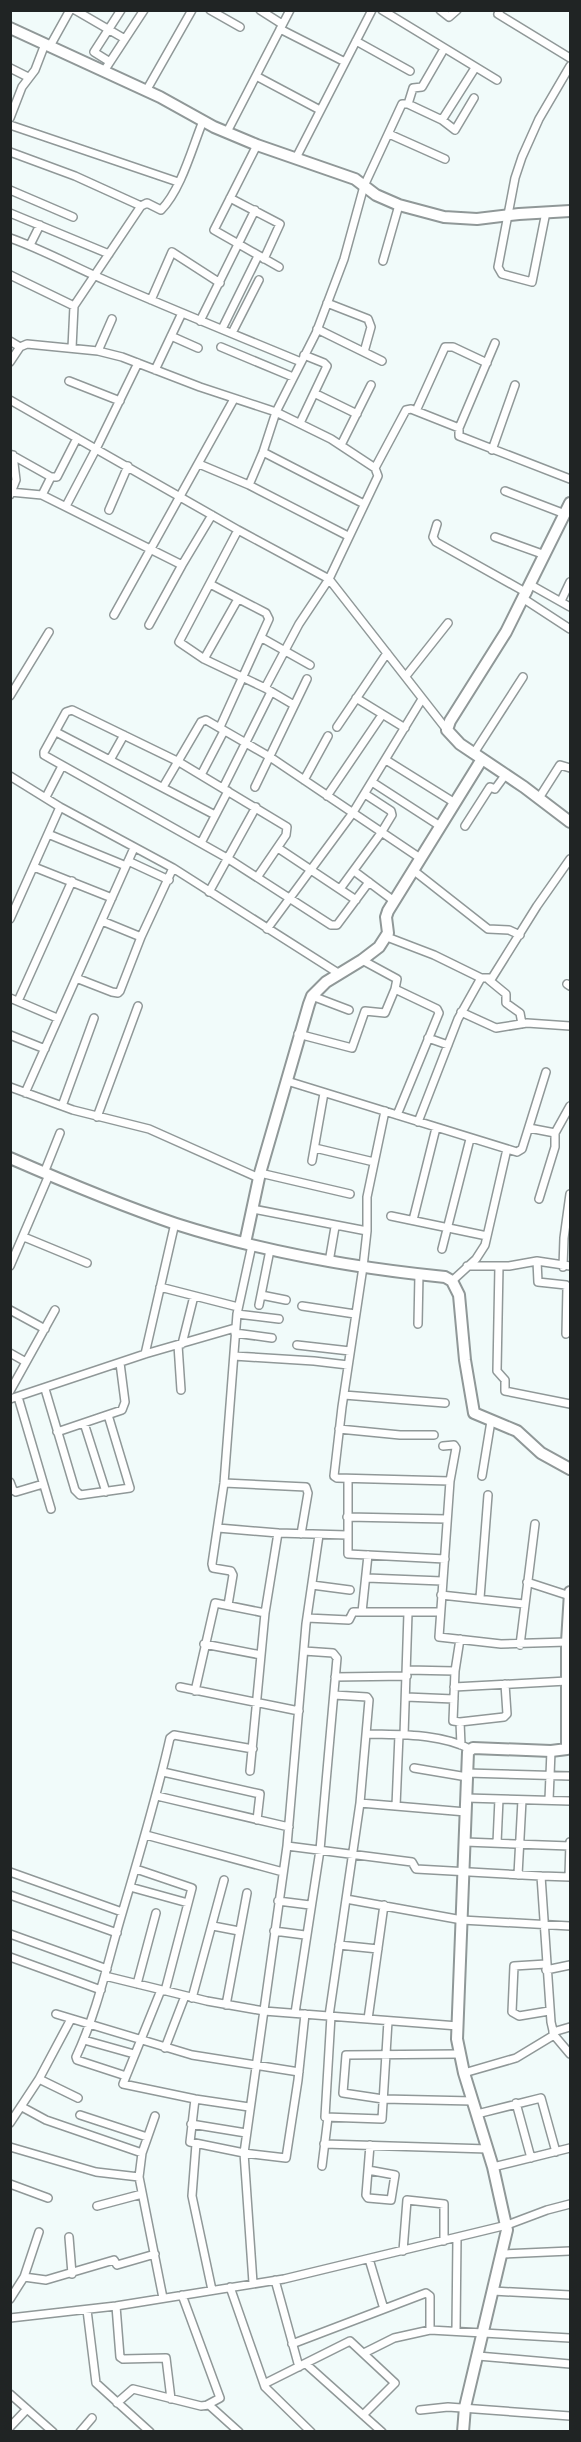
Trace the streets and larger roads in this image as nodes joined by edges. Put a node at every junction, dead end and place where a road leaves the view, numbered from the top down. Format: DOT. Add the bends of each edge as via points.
graph roads {
  1 [pos="70,10"];
  2 [pos="75,10"];
  3 [pos="121,10"];
  4 [pos="144,10"];
  5 [pos="192,10"];
  6 [pos="210,10"];
  7 [pos="260,10"];
  8 [pos="290,10"];
  9 [pos="372,10"];
  10 [pos="382,10"];
  11 [pos="440,10"];
  12 [pos="457,10"];
  13 [pos="500,10"];
  14 [pos="240,27"];
  15 [pos="281,27"];
  16 [pos="10,28"];
  17 [pos="108,29"];
  18 [pos="125,39"];
  19 [pos="356,41"];
  20 [pos="47,45"];
  21 [pos="444,49"];
  22 [pos="570,58"];
  23 [pos="345,62"];
  24 [pos="570,66"];
  25 [pos="107,67"];
  26 [pos="10,68"];
  27 [pos="475,68"];
  28 [pos="410,71"];
  29 [pos="256,76"];
  30 [pos="28,77"];
  31 [pos="497,80"];
  32 [pos="146,91"];
  33 [pos="474,98"];
  34 [pos="408,104"];
  35 [pos="320,110"];
  36 [pos="10,118"];
  37 [pos="442,120"];
  38 [pos="203,121"];
  39 [pos="10,125"];
  40 [pos="227,132"];
  41 [pos="389,134"];
  42 [pos="257,145"];
  43 [pos="10,152"];
  44 [pos="296,158"];
  45 [pos="445,159"];
  46 [pos="178,182"];
  47 [pos="364,186"];
  48 [pos="10,190"];
  49 [pos="230,198"];
  50 [pos="399,205"];
  51 [pos="141,206"];
  52 [pos="255,210"];
  53 [pos="570,211"];
  54 [pos="546,212"];
  55 [pos="10,213"];
  56 [pos="508,215"];
  57 [pos="73,217"];
  58 [pos="39,225"];
  59 [pos="10,238"];
  60 [pos="30,245"];
  61 [pos="238,245"];
  62 [pos="109,254"];
  63 [pos="261,257"];
  64 [pos="383,261"];
  65 [pos="279,267"];
  66 [pos="10,275"];
  67 [pos="94,276"];
  68 [pos="259,280"];
  69 [pos="220,283"];
  70 [pos="151,300"];
  71 [pos="327,303"];
  72 [pos="74,306"];
  73 [pos="182,314"];
  74 [pos="112,319"];
  75 [pos="200,321"];
  76 [pos="222,329"];
  77 [pos="317,329"];
  78 [pos="232,333"];
  79 [pos="171,336"];
  80 [pos="10,341"];
  81 [pos="495,343"];
  82 [pos="221,346"];
  83 [pos="20,347"];
  84 [pos="72,348"];
  85 [pos="198,348"];
  86 [pos="98,351"];
  87 [pos="364,352"];
  88 [pos="303,358"];
  89 [pos="382,361"];
  90 [pos="10,362"];
  91 [pos="138,363"];
  92 [pos="487,363"];
  93 [pos="155,370"];
  94 [pos="293,377"];
  95 [pos="69,381"];
  96 [pos="371,385"];
  97 [pos="515,385"];
  98 [pos="316,394"];
  99 [pos="234,399"];
  100 [pos="10,400"];
  101 [pos="120,401"];
  102 [pos="416,411"];
  103 [pos="276,412"];
  104 [pos="357,414"];
  105 [pos="300,423"];
  106 [pos="459,428"];
  107 [pos="77,438"];
  108 [pos="341,445"];
  109 [pos="96,450"];
  110 [pos="492,450"];
  111 [pos="263,452"];
  112 [pos="12,454"];
  113 [pos="199,464"];
  114 [pos="128,466"];
  115 [pos="375,468"];
  116 [pos="51,477"];
  117 [pos="570,479"];
  118 [pos="249,485"];
  119 [pos="505,491"];
  120 [pos="11,493"];
  121 [pos="42,495"];
  122 [pos="180,497"];
  123 [pos="364,504"];
  124 [pos="66,506"];
  125 [pos="569,508"];
  126 [pos="109,510"];
  127 [pos="212,515"];
  128 [pos="437,524"];
  129 [pos="238,530"];
  130 [pos="348,536"];
  131 [pos="495,537"];
  132 [pos="151,549"];
  133 [pos="545,555"];
  134 [pos="182,565"];
  135 [pos="328,579"];
  136 [pos="570,582"];
  137 [pos="210,584"];
  138 [pos="527,593"];
  139 [pos="238,599"];
  140 [pos="561,601"];
  141 [pos="570,607"];
  142 [pos="114,615"];
  143 [pos="448,623"];
  144 [pos="149,625"];
  145 [pos="570,629"];
  146 [pos="49,632"];
  147 [pos="261,638"];
  148 [pos="284,650"];
  149 [pos="387,653"];
  150 [pos="204,659"];
  151 [pos="310,665"];
  152 [pos="406,676"];
  153 [pos="243,677"];
  154 [pos="523,677"];
  155 [pos="307,679"];
  156 [pos="268,690"];
  157 [pos="10,696"];
  158 [pos="356,698"];
  159 [pos="422,699"];
  160 [pos="294,705"];
  161 [pos="382,715"];
  162 [pos="337,727"];
  163 [pos="405,728"];
  164 [pos="222,729"];
  165 [pos="447,730"];
  166 [pos="56,732"];
  167 [pos="124,735"];
  168 [pos="328,735"];
  169 [pos="246,742"];
  170 [pos="478,756"];
  171 [pos="270,757"];
  172 [pos="110,760"];
  173 [pos="386,760"];
  174 [pos="179,762"];
  175 [pos="62,766"];
  176 [pos="570,768"];
  177 [pos="506,774"];
  178 [pos="201,775"];
  179 [pos="10,776"];
  180 [pos="304,780"];
  181 [pos="372,782"];
  182 [pos="163,787"];
  183 [pos="255,787"];
  184 [pos="226,790"];
  185 [pos="365,794"];
  186 [pos="327,796"];
  187 [pos="46,797"];
  188 [pos="539,798"];
  189 [pos="455,803"];
  190 [pos="60,807"];
  191 [pos="256,807"];
  192 [pos="352,814"];
  193 [pos="215,815"];
  194 [pos="570,822"];
  195 [pos="440,826"];
  196 [pos="465,826"];
  197 [pos="381,833"];
  198 [pos="48,834"];
  199 [pos="201,843"];
  200 [pos="134,848"];
  201 [pos="278,848"];
  202 [pos="227,858"];
  203 [pos="420,858"];
  204 [pos="570,859"];
  205 [pos="127,864"];
  206 [pos="34,867"];
  207 [pos="174,868"];
  208 [pos="311,870"];
  209 [pos="413,870"];
  210 [pos="354,871"];
  211 [pos="258,876"];
  212 [pos="169,880"];
  213 [pos="72,881"];
  214 [pos="369,882"];
  215 [pos="340,889"];
  216 [pos="209,892"];
  217 [pos="291,897"];
  218 [pos="112,898"];
  219 [pos="356,900"];
  220 [pos="394,900"];
  221 [pos="10,919"];
  222 [pos="102,921"];
  223 [pos="267,928"];
  224 [pos="520,935"];
  225 [pos="387,936"];
  226 [pos="141,937"];
  227 [pos="362,960"];
  228 [pos="338,973"];
  229 [pos="76,978"];
  230 [pos="485,979"];
  231 [pos="395,989"];
  232 [pos="312,996"];
  233 [pos="10,998"];
  234 [pos="18,1001"];
  235 [pos="138,1006"];
  236 [pos="349,1010"];
  237 [pos="461,1012"];
  238 [pos="57,1018"];
  239 [pos="94,1018"];
  240 [pos="522,1024"];
  241 [pos="570,1026"];
  242 [pos="298,1034"];
  243 [pos="10,1035"];
  244 [pos="428,1038"];
  245 [pos="448,1045"];
  246 [pos="45,1049"];
  247 [pos="546,1072"];
  248 [pos="286,1081"];
  249 [pos="10,1087"];
  250 [pos="25,1093"];
  251 [pos="324,1093"];
  252 [pos="62,1106"];
  253 [pos="570,1106"];
  254 [pos="385,1111"];
  255 [pos="397,1115"];
  256 [pos="97,1117"];
  257 [pos="418,1122"];
  258 [pos="436,1128"];
  259 [pos="529,1128"];
  260 [pos="60,1133"];
  261 [pos="555,1133"];
  262 [pos="470,1138"];
  263 [pos="315,1148"];
  264 [pos="507,1149"];
  265 [pos="10,1158"];
  266 [pos="312,1161"];
  267 [pos="374,1162"];
  268 [pos="47,1174"];
  269 [pos="260,1176"];
  270 [pos="350,1194"];
  271 [pos="570,1194"];
  272 [pos="539,1199"];
  273 [pos="253,1209"];
  274 [pos="391,1216"];
  275 [pos="413,1220"];
  276 [pos="176,1223"];
  277 [pos="335,1227"];
  278 [pos="447,1227"];
  279 [pos="367,1231"];
  280 [pos="487,1236"];
  281 [pos="24,1237"];
  282 [pos="248,1244"];
  283 [pos="442,1249"];
  284 [pos="270,1250"];
  285 [pos="13,1257"];
  286 [pos="537,1261"];
  287 [pos="329,1262"];
  288 [pos="87,1263"];
  289 [pos="10,1266"];
  290 [pos="467,1266"];
  291 [pos="499,1266"];
  292 [pos="567,1267"];
  293 [pos="363,1268"];
  294 [pos="419,1274"];
  295 [pos="452,1281"];
  296 [pos="160,1287"];
  297 [pos="569,1288"];
  298 [pos="261,1295"];
  299 [pos="194,1296"];
  300 [pos="286,1300"];
  301 [pos="259,1305"];
  302 [pos="302,1306"];
  303 [pos="10,1310"];
  304 [pos="55,1310"];
  305 [pos="237,1310"];
  306 [pos="355,1314"];
  307 [pos="279,1319"];
  308 [pos="418,1324"];
  309 [pos="45,1329"];
  310 [pos="235,1331"];
  311 [pos="566,1334"];
  312 [pos="272,1338"];
  313 [pos="180,1344"];
  314 [pos="297,1345"];
  315 [pos="350,1351"];
  316 [pos="10,1353"];
  317 [pos="145,1354"];
  318 [pos="234,1356"];
  319 [pos="26,1362"];
  320 [pos="120,1363"];
  321 [pos="348,1365"];
  322 [pos="45,1389"];
  323 [pos="181,1390"];
  324 [pos="10,1391"];
  325 [pos="344,1395"];
  326 [pos="14,1398"];
  327 [pos="445,1403"];
  328 [pos="570,1404"];
  329 [pos="108,1415"];
  330 [pos="491,1421"];
  331 [pos="84,1423"];
  332 [pos="339,1429"];
  333 [pos="57,1432"];
  334 [pos="434,1435"];
  335 [pos="443,1446"];
  336 [pos="570,1469"];
  337 [pos="483,1476"];
  338 [pos="348,1479"];
  339 [pos="450,1481"];
  340 [pos="10,1482"];
  341 [pos="224,1483"];
  342 [pos="43,1484"];
  343 [pos="106,1492"];
  344 [pos="488,1495"];
  345 [pos="51,1509"];
  346 [pos="347,1517"];
  347 [pos="447,1519"];
  348 [pos="535,1524"];
  349 [pos="218,1528"];
  350 [pos="278,1533"];
  351 [pos="301,1534"];
  352 [pos="319,1535"];
  353 [pos="347,1535"];
  354 [pos="369,1555"];
  355 [pos="445,1558"];
  356 [pos="367,1578"];
  357 [pos="442,1581"];
  358 [pos="527,1582"];
  359 [pos="312,1585"];
  360 [pos="350,1590"];
  361 [pos="570,1594"];
  362 [pos="441,1596"];
  363 [pos="480,1598"];
  364 [pos="524,1604"];
  365 [pos="228,1605"];
  366 [pos="362,1612"];
  367 [pos="439,1612"];
  368 [pos="266,1613"];
  369 [pos="408,1613"];
  370 [pos="307,1618"];
  371 [pos="459,1639"];
  372 [pos="567,1642"];
  373 [pos="204,1644"];
  374 [pos="520,1645"];
  375 [pos="304,1651"];
  376 [pos="261,1655"];
  377 [pos="455,1671"];
  378 [pos="407,1673"];
  379 [pos="335,1677"];
  380 [pos="505,1684"];
  381 [pos="180,1687"];
  382 [pos="454,1687"];
  383 [pos="568,1688"];
  384 [pos="195,1691"];
  385 [pos="334,1695"];
  386 [pos="406,1697"];
  387 [pos="454,1699"];
  388 [pos="257,1704"];
  389 [pos="299,1712"];
  390 [pos="570,1718"];
  391 [pos="460,1722"];
  392 [pos="367,1734"];
  393 [pos="401,1735"];
  394 [pos="465,1747"];
  395 [pos="253,1749"];
  396 [pos="569,1749"];
  397 [pos="551,1751"];
  398 [pos="414,1768"];
  399 [pos="250,1771"];
  400 [pos="163,1772"];
  401 [pos="467,1775"];
  402 [pos="550,1775"];
  403 [pos="570,1776"];
  404 [pos="157,1796"];
  405 [pos="466,1798"];
  406 [pos="499,1799"];
  407 [pos="522,1800"];
  408 [pos="549,1800"];
  409 [pos="570,1801"];
  410 [pos="360,1803"];
  411 [pos="396,1806"];
  412 [pos="466,1812"];
  413 [pos="256,1820"];
  414 [pos="289,1827"];
  415 [pos="146,1834"];
  416 [pos="465,1842"];
  417 [pos="497,1843"];
  418 [pos="519,1844"];
  419 [pos="570,1844"];
  420 [pos="287,1846"];
  421 [pos="320,1850"];
  422 [pos="352,1853"];
  423 [pos="136,1869"];
  424 [pos="10,1872"];
  425 [pos="283,1872"];
  426 [pos="464,1872"];
  427 [pos="518,1875"];
  428 [pos="541,1876"];
  429 [pos="569,1877"];
  430 [pos="224,1880"];
  431 [pos="130,1887"];
  432 [pos="247,1893"];
  433 [pos="10,1895"];
  434 [pos="346,1899"];
  435 [pos="278,1901"];
  436 [pos="188,1904"];
  437 [pos="310,1905"];
  438 [pos="384,1905"];
  439 [pos="122,1912"];
  440 [pos="156,1913"];
  441 [pos="462,1920"];
  442 [pos="544,1924"];
  443 [pos="213,1926"];
  444 [pos="570,1926"];
  445 [pos="239,1931"];
  446 [pos="274,1931"];
  447 [pos="10,1934"];
  448 [pos="117,1934"];
  449 [pos="305,1935"];
  450 [pos="339,1945"];
  451 [pos="378,1949"];
  452 [pos="10,1958"];
  453 [pos="570,1965"];
  454 [pos="546,1967"];
  455 [pos="106,1973"];
  456 [pos="137,1984"];
  457 [pos="101,1990"];
  458 [pos="163,1990"];
  459 [pos="189,1997"];
  460 [pos="226,2005"];
  461 [pos="264,2011"];
  462 [pos="549,2011"];
  463 [pos="295,2013"];
  464 [pos="56,2014"];
  465 [pos="305,2014"];
  466 [pos="330,2016"];
  467 [pos="71,2019"];
  468 [pos="368,2019"];
  469 [pos="388,2021"];
  470 [pos="90,2025"];
  471 [pos="458,2026"];
  472 [pos="570,2027"];
  473 [pos="554,2033"];
  474 [pos="84,2040"];
  475 [pos="140,2041"];
  476 [pos="165,2048"];
  477 [pos="134,2054"];
  478 [pos="459,2054"];
  479 [pos="570,2054"];
  480 [pos="386,2055"];
  481 [pos="256,2066"];
  482 [pos="299,2072"];
  483 [pos="464,2073"];
  484 [pos="126,2076"];
  485 [pos="39,2079"];
  486 [pos="78,2098"];
  487 [pos="195,2099"];
  488 [pos="383,2099"];
  489 [pos="473,2101"];
  490 [pos="516,2103"];
  491 [pos="22,2107"];
  492 [pos="249,2107"];
  493 [pos="477,2114"];
  494 [pos="80,2115"];
  495 [pos="154,2116"];
  496 [pos="328,2117"];
  497 [pos="10,2123"];
  498 [pos="191,2124"];
  499 [pos="246,2133"];
  500 [pos="147,2137"];
  501 [pos="196,2144"];
  502 [pos="324,2144"];
  503 [pos="370,2145"];
  504 [pos="10,2147"];
  505 [pos="570,2148"];
  506 [pos="488,2149"];
  507 [pos="556,2152"];
  508 [pos="142,2153"];
  509 [pos="244,2153"];
  510 [pos="531,2158"];
  511 [pos="321,2166"];
  512 [pos="493,2167"];
  513 [pos="368,2170"];
  514 [pos="139,2177"];
  515 [pos="10,2184"];
  516 [pos="142,2194"];
  517 [pos="48,2198"];
  518 [pos="570,2204"];
  519 [pos="98,2206"];
  520 [pos="507,2225"];
  521 [pos="39,2232"];
  522 [pos="69,2237"];
  523 [pos="457,2238"];
  524 [pos="444,2241"];
  525 [pos="403,2251"];
  526 [pos="570,2251"];
  527 [pos="155,2254"];
  528 [pos="503,2254"];
  529 [pos="369,2259"];
  530 [pos="72,2274"];
  531 [pos="24,2277"];
  532 [pos="275,2280"];
  533 [pos="254,2283"];
  534 [pos="230,2287"];
  535 [pos="212,2290"];
  536 [pos="493,2291"];
  537 [pos="182,2295"];
  538 [pos="570,2295"];
  539 [pos="163,2298"];
  540 [pos="10,2299"];
  541 [pos="116,2306"];
  542 [pos="384,2309"];
  543 [pos="87,2310"];
  544 [pos="10,2318"];
  545 [pos="430,2330"];
  546 [pos="456,2331"];
  547 [pos="483,2333"];
  548 [pos="570,2338"];
  549 [pos="292,2344"];
  550 [pos="364,2353"];
  551 [pos="478,2356"];
  552 [pos="570,2364"];
  553 [pos="303,2365"];
  554 [pos="264,2384"];
  555 [pos="10,2394"];
  556 [pos="171,2398"];
  557 [pos="117,2403"];
  558 [pos="207,2405"];
  559 [pos="465,2407"];
  560 [pos="27,2409"];
  561 [pos="420,2410"];
  562 [pos="363,2415"];
  563 [pos="570,2415"];
  564 [pos="92,2418"];
  565 [pos="10,2427"];
  566 [pos="53,2432"];
  567 [pos="80,2432"];
  568 [pos="150,2432"];
  569 [pos="239,2432"];
  570 [pos="311,2432"];
  571 [pos="382,2432"];
  572 [pos="463,2432"];
  1 -- 20 [label="street"];
  2 -- 17 [label="street"];
  3 -- 17 [label="street"];
  4 -- 18 [label="street"];
  5 -- 32 [label="street"];
  6 -- 14 [label="street"];
  7 -- 15 [label="street"];
  8 -- 15 [label="street"];
  9 -- 19 [label="street"];
  10 -- 21 [label="street"];
  11 -- 12 [label="street" via="449,17"];
  13 -- 22 [label="street" via="498,14"];
  15 -- 23 [label="street"];
  15 -- 29 [label="street"];
  16 -- 20 [label="street"];
  17 -- 18 [label="street"];
  17 -- 25 [label="street" via="94,53"];
  18 -- 25 [label="street"];
  19 -- 23 [label="street"];
  19 -- 28 [label="street"];
  20 -- 25 [label="street"];
  20 -- 30 [label="street"];
  21 -- 27 [label="street"];
  21 -- 34 [label="street" via="422,87 413,88"];
  23 -- 35 [label="street"];
  24 -- 56 [label="street" via="527,143"];
  25 -- 32 [label="street"];
  26 -- 30 [label="street"];
  27 -- 31 [label="street"];
  27 -- 37 [label="street"];
  29 -- 35 [label="street"];
  29 -- 40 [label="street"];
  30 -- 36 [label="street"];
  32 -- 38 [label="street"];
  33 -- 37 [label="street" via="455,130"];
  34 -- 37 [label="street"];
  34 -- 41 [label="street" via="402,104"];
  35 -- 44 [label="street"];
  38 -- 40 [label="street"];
  38 -- 46 [label="street"];
  39 -- 46 [label="street"];
  40 -- 42 [label="street"];
  41 -- 45 [label="street"];
  41 -- 47 [label="street"];
  42 -- 44 [label="street"];
  42 -- 49 [label="street"];
  43 -- 51 [label="street"];
  44 -- 47 [label="street" via="339,172"];
  46 -- 51 [label="street" via="161,210 147,204"];
  47 -- 50 [label="street"];
  47 -- 71 [label="street"];
  48 -- 57 [label="street"];
  49 -- 52 [label="street"];
  49 -- 61 [label="street" via="213,229"];
  50 -- 56 [label="street" via="444,218"];
  50 -- 64 [label="street"];
  51 -- 62 [label="street"];
  52 -- 61 [label="street"];
  52 -- 63 [label="street" via="280,224"];
  53 -- 54 [label="street"];
  54 -- 56 [label="street"];
  54 -- 56 [label="street" via="532,282 498,270"];
  55 -- 58 [label="street"];
  58 -- 60 [label="street"];
  58 -- 62 [label="street"];
  59 -- 60 [label="street"];
  60 -- 67 [label="street"];
  61 -- 63 [label="street"];
  61 -- 69 [label="street"];
  62 -- 67 [label="street"];
  63 -- 65 [label="street"];
  63 -- 76 [label="street"];
  66 -- 72 [label="street"];
  67 -- 70 [label="street"];
  67 -- 72 [label="street"];
  68 -- 78 [label="street"];
  69 -- 70 [label="street" via="172,252"];
  69 -- 75 [label="street"];
  70 -- 73 [label="street"];
  71 -- 77 [label="street"];
  71 -- 87 [label="street" via="368,319"];
  72 -- 84 [label="street"];
  73 -- 75 [label="street"];
  73 -- 79 [label="street"];
  74 -- 86 [label="street"];
  75 -- 76 [label="street"];
  76 -- 78 [label="street"];
  77 -- 87 [label="street"];
  77 -- 88 [label="street"];
  78 -- 88 [label="street"];
  79 -- 85 [label="street"];
  79 -- 93 [label="street"];
  80 -- 83 [label="street"];
  81 -- 92 [label="street"];
  82 -- 94 [label="street"];
  83 -- 84 [label="street" via="27,344"];
  83 -- 90 [label="street"];
  84 -- 86 [label="street"];
  86 -- 91 [label="street"];
  87 -- 89 [label="street"];
  88 -- 94 [label="street"];
  88 -- 98 [label="street" via="327,366"];
  91 -- 93 [label="street"];
  91 -- 101 [label="street"];
  92 -- 102 [label="street" via="445,347"];
  92 -- 106 [label="street"];
  93 -- 99 [label="street"];
  94 -- 103 [label="street"];
  95 -- 101 [label="street"];
  96 -- 104 [label="street"];
  97 -- 110 [label="street"];
  98 -- 104 [label="street"];
  98 -- 105 [label="street"];
  99 -- 103 [label="street"];
  99 -- 113 [label="street"];
  100 -- 107 [label="street"];
  101 -- 109 [label="street"];
  102 -- 106 [label="street"];
  102 -- 115 [label="street" via="404,412"];
  103 -- 105 [label="street"];
  103 -- 111 [label="street"];
  104 -- 108 [label="street"];
  105 -- 108 [label="street"];
  106 -- 110 [label="street" via="459,436"];
  107 -- 109 [label="street"];
  107 -- 116 [label="street" via="58,476"];
  108 -- 115 [label="street"];
  109 -- 114 [label="street"];
  109 -- 124 [label="street"];
  110 -- 117 [label="street"];
  111 -- 118 [label="street"];
  111 -- 123 [label="street"];
  112 -- 116 [label="street"];
  112 -- 120 [label="street" via="16,480"];
  113 -- 118 [label="street"];
  113 -- 122 [label="street"];
  114 -- 122 [label="street"];
  114 -- 126 [label="street"];
  115 -- 123 [label="street" via="378,476"];
  116 -- 121 [label="street"];
  118 -- 130 [label="street"];
  119 -- 125 [label="street"];
  120 -- 121 [label="street"];
  121 -- 124 [label="street"];
  122 -- 127 [label="street"];
  122 -- 132 [label="street"];
  123 -- 130 [label="street"];
  124 -- 132 [label="street"];
  125 -- 133 [label="street"];
  127 -- 129 [label="street"];
  127 -- 134 [label="street"];
  128 -- 138 [label="street" via="433,537 436,542"];
  129 -- 135 [label="street"];
  129 -- 137 [label="street"];
  130 -- 135 [label="street"];
  131 -- 133 [label="street"];
  132 -- 134 [label="street"];
  132 -- 142 [label="street"];
  133 -- 138 [label="street"];
  134 -- 144 [label="street"];
  135 -- 148 [label="street"];
  135 -- 149 [label="street"];
  136 -- 140 [label="street"];
  137 -- 139 [label="street"];
  137 -- 150 [label="street" via="179,640 181,646"];
  138 -- 140 [label="street"];
  138 -- 145 [label="street"];
  138 -- 165 [label="street"];
  139 -- 147 [label="street" via="269,616"];
  139 -- 150 [label="street"];
  140 -- 141 [label="street"];
  143 -- 152 [label="street"];
  146 -- 157 [label="street"];
  147 -- 148 [label="street"];
  147 -- 153 [label="street"];
  148 -- 151 [label="street"];
  148 -- 156 [label="street"];
  149 -- 152 [label="street"];
  149 -- 158 [label="street"];
  150 -- 153 [label="street"];
  152 -- 159 [label="street"];
  153 -- 156 [label="street"];
  153 -- 164 [label="street"];
  154 -- 170 [label="street"];
  155 -- 160 [label="street"];
  156 -- 160 [label="street"];
  156 -- 169 [label="street"];
  158 -- 161 [label="street"];
  158 -- 162 [label="street"];
  159 -- 163 [label="street"];
  159 -- 165 [label="street"];
  160 -- 171 [label="street"];
  161 -- 163 [label="street"];
  161 -- 186 [label="street"];
  163 -- 173 [label="street"];
  164 -- 169 [label="street"];
  164 -- 174 [label="street" via="202,720"];
  164 -- 178 [label="street"];
  165 -- 170 [label="street"];
  166 -- 167 [label="street" via="66,712 71,710"];
  166 -- 172 [label="street"];
  166 -- 175 [label="street" via="44,754"];
  167 -- 172 [label="street"];
  167 -- 174 [label="street"];
  168 -- 180 [label="street"];
  169 -- 171 [label="street"];
  169 -- 184 [label="street"];
  170 -- 177 [label="street"];
  170 -- 189 [label="street"];
  171 -- 180 [label="street"];
  171 -- 183 [label="street"];
  172 -- 182 [label="street"];
  173 -- 181 [label="street"];
  173 -- 189 [label="street"];
  174 -- 178 [label="street"];
  174 -- 182 [label="street"];
  175 -- 187 [label="street"];
  175 -- 199 [label="street"];
  176 -- 188 [label="street" via="560,765"];
  177 -- 188 [label="street"];
  177 -- 196 [label="street" via="495,789 490,787"];
  178 -- 184 [label="street"];
  179 -- 187 [label="street"];
  180 -- 186 [label="street"];
  181 -- 185 [label="street"];
  181 -- 195 [label="street"];
  182 -- 193 [label="street"];
  184 -- 191 [label="street"];
  184 -- 193 [label="street"];
  185 -- 192 [label="street"];
  185 -- 197 [label="street" via="392,813"];
  186 -- 192 [label="street"];
  187 -- 190 [label="street"];
  188 -- 194 [label="street"];
  189 -- 195 [label="street"];
  190 -- 198 [label="street"];
  190 -- 200 [label="street"];
  191 -- 201 [label="street" via="287,827"];
  191 -- 202 [label="street"];
  192 -- 197 [label="street"];
  192 -- 208 [label="street"];
  193 -- 199 [label="street"];
  195 -- 203 [label="street"];
  197 -- 203 [label="street"];
  197 -- 210 [label="street"];
  198 -- 205 [label="street"];
  198 -- 206 [label="street"];
  199 -- 202 [label="street"];
  200 -- 205 [label="street"];
  200 -- 207 [label="street"];
  201 -- 208 [label="street"];
  201 -- 211 [label="street"];
  202 -- 211 [label="street"];
  202 -- 216 [label="street"];
  203 -- 209 [label="street"];
  204 -- 224 [label="street"];
  205 -- 212 [label="street"];
  205 -- 218 [label="street"];
  206 -- 213 [label="street"];
  206 -- 221 [label="street"];
  207 -- 212 [label="street"];
  207 -- 216 [label="street"];
  208 -- 215 [label="street"];
  208 -- 217 [label="street"];
  209 -- 220 [label="street"];
  209 -- 224 [label="street" via="488,929"];
  210 -- 214 [label="street"];
  210 -- 215 [label="street"];
  211 -- 217 [label="street"];
  212 -- 226 [label="street"];
  213 -- 218 [label="street"];
  213 -- 234 [label="street"];
  214 -- 219 [label="street"];
  214 -- 220 [label="street"];
  215 -- 219 [label="street"];
  216 -- 223 [label="street"];
  217 -- 219 [label="street" via="334,926"];
  217 -- 223 [label="street"];
  218 -- 222 [label="street"];
  220 -- 225 [label="street" via="386,917"];
  222 -- 226 [label="street"];
  222 -- 229 [label="street"];
  223 -- 228 [label="street"];
  224 -- 230 [label="street" via="492,978"];
  225 -- 227 [label="street" via="380,947"];
  225 -- 230 [label="street"];
  226 -- 229 [label="street" via="118,993"];
  227 -- 228 [label="street"];
  227 -- 231 [label="street" via="396,978"];
  228 -- 232 [label="street"];
  229 -- 238 [label="street"];
  230 -- 237 [label="street"];
  230 -- 240 [label="street" via="506,994 506,1003 520,1012"];
  231 -- 242 [label="street" via="385,1013 365,1011 352,1048"];
  231 -- 244 [label="street" via="438,1011"];
  232 -- 236 [label="street"];
  232 -- 242 [label="street"];
  233 -- 234 [label="street"];
  234 -- 238 [label="street"];
  235 -- 256 [label="street"];
  237 -- 240 [label="street" via="496,1028"];
  237 -- 245 [label="street"];
  238 -- 246 [label="street"];
  239 -- 252 [label="street"];
  240 -- 241 [label="street"];
  242 -- 248 [label="street"];
  243 -- 246 [label="street"];
  244 -- 245 [label="street"];
  244 -- 255 [label="street"];
  245 -- 257 [label="street"];
  246 -- 250 [label="street"];
  247 -- 259 [label="street"];
  248 -- 251 [label="street"];
  248 -- 269 [label="street"];
  249 -- 250 [label="street"];
  250 -- 252 [label="street"];
  251 -- 254 [label="street"];
  251 -- 263 [label="street"];
  252 -- 256 [label="street"];
  253 -- 261 [label="street"];
  254 -- 255 [label="street"];
  254 -- 267 [label="street"];
  255 -- 257 [label="street"];
  256 -- 269 [label="street" via="149,1130"];
  257 -- 258 [label="street"];
  258 -- 262 [label="street"];
  258 -- 275 [label="street"];
  259 -- 261 [label="street"];
  259 -- 264 [label="street" via="520,1151"];
  260 -- 268 [label="street"];
  261 -- 272 [label="street" via="555,1147"];
  262 -- 264 [label="street"];
  262 -- 278 [label="street"];
  263 -- 266 [label="street"];
  263 -- 267 [label="street"];
  264 -- 280 [label="street"];
  265 -- 268 [label="street"];
  267 -- 279 [label="street" via="367,1197"];
  268 -- 276 [label="street"];
  268 -- 281 [label="street"];
  269 -- 270 [label="street"];
  269 -- 273 [label="street"];
  271 -- 292 [label="street" via="564,1238"];
  273 -- 277 [label="street"];
  273 -- 282 [label="street"];
  274 -- 275 [label="street"];
  275 -- 278 [label="street"];
  276 -- 282 [label="street"];
  276 -- 296 [label="street"];
  277 -- 279 [label="street"];
  277 -- 287 [label="street"];
  278 -- 280 [label="street"];
  278 -- 283 [label="street"];
  279 -- 293 [label="street"];
  280 -- 290 [label="street" via="481,1253"];
  281 -- 285 [label="street"];
  281 -- 288 [label="street"];
  282 -- 284 [label="street"];
  282 -- 305 [label="street"];
  284 -- 287 [label="street"];
  284 -- 298 [label="street"];
  285 -- 289 [label="street"];
  286 -- 291 [label="street"];
  286 -- 292 [label="street"];
  286 -- 297 [label="street" via="538,1282"];
  287 -- 293 [label="street"];
  290 -- 291 [label="street"];
  290 -- 295 [label="street"];
  291 -- 328 [label="street" via="497,1371 505,1380 506,1392"];
  293 -- 294 [label="street"];
  293 -- 306 [label="street"];
  294 -- 295 [label="street"];
  294 -- 308 [label="street"];
  295 -- 330 [label="street" via="459,1295 472,1409"];
  296 -- 299 [label="street"];
  296 -- 317 [label="street"];
  297 -- 311 [label="street"];
  298 -- 300 [label="street"];
  298 -- 301 [label="street"];
  299 -- 305 [label="street"];
  299 -- 313 [label="street"];
  302 -- 306 [label="street"];
  303 -- 309 [label="street"];
  304 -- 309 [label="street"];
  305 -- 307 [label="street"];
  305 -- 310 [label="street"];
  306 -- 315 [label="street"];
  309 -- 319 [label="street"];
  310 -- 312 [label="street"];
  310 -- 313 [label="street"];
  310 -- 318 [label="street"];
  313 -- 317 [label="street"];
  313 -- 323 [label="street"];
  314 -- 315 [label="street"];
  315 -- 321 [label="street"];
  316 -- 319 [label="street"];
  317 -- 320 [label="street"];
  318 -- 321 [label="street"];
  318 -- 341 [label="street"];
  319 -- 324 [label="street"];
  320 -- 322 [label="street"];
  320 -- 329 [label="street" via="124,1407"];
  321 -- 325 [label="street"];
  322 -- 326 [label="street"];
  322 -- 333 [label="street"];
  325 -- 327 [label="street"];
  325 -- 332 [label="street"];
  326 -- 342 [label="street"];
  329 -- 331 [label="street"];
  329 -- 343 [label="street" via="131,1486 129,1490"];
  330 -- 336 [label="street" via="517,1431 541,1453"];
  330 -- 337 [label="street"];
  331 -- 333 [label="street"];
  331 -- 343 [label="street"];
  332 -- 334 [label="street"];
  332 -- 338 [label="street" via="334,1476"];
  333 -- 343 [label="street" via="77,1493"];
  335 -- 339 [label="street" via="456,1448"];
  338 -- 339 [label="street"];
  338 -- 346 [label="street"];
  339 -- 347 [label="street"];
  340 -- 342 [label="street" via="16,1492"];
  341 -- 349 [label="street"];
  341 -- 351 [label="street" via="306,1487"];
  342 -- 345 [label="street"];
  344 -- 363 [label="street"];
  346 -- 347 [label="street"];
  346 -- 353 [label="street"];
  347 -- 355 [label="street"];
  348 -- 358 [label="street"];
  349 -- 350 [label="street"];
  349 -- 365 [label="street" via="212,1564 213,1568 232,1573"];
  350 -- 351 [label="street"];
  350 -- 368 [label="street"];
  351 -- 352 [label="street"];
  352 -- 353 [label="street"];
  352 -- 359 [label="street"];
  353 -- 354 [label="street" via="348,1554"];
  354 -- 355 [label="street"];
  354 -- 356 [label="street"];
  355 -- 357 [label="street"];
  356 -- 357 [label="street"];
  356 -- 366 [label="street"];
  357 -- 362 [label="street"];
  358 -- 361 [label="street"];
  358 -- 364 [label="street"];
  359 -- 360 [label="street"];
  359 -- 370 [label="street"];
  361 -- 372 [label="street"];
  362 -- 363 [label="street"];
  362 -- 367 [label="street"];
  363 -- 364 [label="street"];
  364 -- 374 [label="street"];
  365 -- 368 [label="street"];
  365 -- 373 [label="street" via="213,1605"];
  366 -- 369 [label="street"];
  366 -- 370 [label="street" via="352,1612 349,1620"];
  367 -- 369 [label="street"];
  367 -- 371 [label="street" via="439,1637"];
  368 -- 376 [label="street"];
  369 -- 378 [label="street"];
  370 -- 375 [label="street"];
  371 -- 374 [label="street"];
  371 -- 377 [label="street"];
  372 -- 374 [label="street"];
  372 -- 383 [label="street"];
  373 -- 376 [label="street"];
  373 -- 384 [label="street"];
  375 -- 379 [label="street" via="336,1654"];
  375 -- 389 [label="street"];
  376 -- 388 [label="street"];
  377 -- 378 [label="street"];
  377 -- 382 [label="street"];
  378 -- 379 [label="street"];
  378 -- 386 [label="street"];
  379 -- 385 [label="street"];
  380 -- 382 [label="street"];
  380 -- 383 [label="street"];
  380 -- 391 [label="street" via="506,1716"];
  381 -- 384 [label="street"];
  382 -- 387 [label="street"];
  383 -- 390 [label="street"];
  384 -- 388 [label="street"];
  385 -- 392 [label="street" via="369,1698"];
  385 -- 421 [label="street"];
  386 -- 387 [label="street"];
  386 -- 393 [label="street"];
  387 -- 391 [label="street" via="453,1719"];
  388 -- 389 [label="street"];
  388 -- 395 [label="street"];
  389 -- 414 [label="street"];
  390 -- 396 [label="street"];
  391 -- 394 [label="street"];
  392 -- 393 [label="street"];
  392 -- 410 [label="street"];
  393 -- 394 [label="street" via="435,1738"];
  393 -- 411 [label="street"];
  394 -- 397 [label="street"];
  394 -- 401 [label="street"];
  395 -- 399 [label="street"];
  395 -- 400 [label="street" via="174,1735"];
  396 -- 397 [label="street"];
  397 -- 402 [label="street"];
  398 -- 401 [label="street"];
  400 -- 404 [label="street"];
  400 -- 413 [label="street" via="260,1794"];
  401 -- 402 [label="street"];
  401 -- 405 [label="street"];
  402 -- 403 [label="street"];
  402 -- 408 [label="street"];
  404 -- 413 [label="street"];
  404 -- 415 [label="street"];
  405 -- 406 [label="street"];
  405 -- 412 [label="street"];
  406 -- 407 [label="street"];
  406 -- 417 [label="street"];
  407 -- 408 [label="street"];
  407 -- 418 [label="street"];
  408 -- 409 [label="street"];
  410 -- 411 [label="street"];
  410 -- 422 [label="street"];
  411 -- 412 [label="street"];
  412 -- 416 [label="street"];
  413 -- 414 [label="street"];
  414 -- 420 [label="street"];
  415 -- 423 [label="street"];
  415 -- 425 [label="street"];
  416 -- 417 [label="street"];
  416 -- 426 [label="street"];
  417 -- 418 [label="street"];
  418 -- 419 [label="street"];
  418 -- 427 [label="street"];
  419 -- 429 [label="street"];
  420 -- 421 [label="street"];
  420 -- 425 [label="street"];
  421 -- 422 [label="street"];
  421 -- 437 [label="street"];
  422 -- 426 [label="street" via="412,1862 416,1869"];
  422 -- 434 [label="street"];
  423 -- 431 [label="street"];
  423 -- 436 [label="street" via="190,1886"];
  424 -- 439 [label="street"];
  425 -- 435 [label="street"];
  426 -- 427 [label="street"];
  426 -- 441 [label="street"];
  427 -- 428 [label="street"];
  428 -- 429 [label="street"];
  428 -- 442 [label="street"];
  430 -- 443 [label="street"];
  431 -- 436 [label="street"];
  431 -- 439 [label="street"];
  432 -- 445 [label="street"];
  433 -- 448 [label="street"];
  434 -- 438 [label="street"];
  434 -- 450 [label="street"];
  435 -- 437 [label="street"];
  435 -- 446 [label="street"];
  436 -- 458 [label="street"];
  437 -- 449 [label="street"];
  438 -- 441 [label="street"];
  438 -- 451 [label="street"];
  439 -- 448 [label="street"];
  440 -- 456 [label="street"];
  441 -- 442 [label="street"];
  441 -- 471 [label="street"];
  442 -- 444 [label="street"];
  442 -- 454 [label="street"];
  443 -- 445 [label="street"];
  443 -- 459 [label="street"];
  445 -- 460 [label="street"];
  446 -- 449 [label="street"];
  446 -- 461 [label="street"];
  447 -- 455 [label="street"];
  448 -- 455 [label="street"];
  449 -- 463 [label="street"];
  450 -- 451 [label="street"];
  450 -- 466 [label="street"];
  451 -- 468 [label="street"];
  452 -- 457 [label="street"];
  453 -- 454 [label="street"];
  454 -- 462 [label="street"];
  454 -- 462 [label="street" via="514,1966 512,2012 515,2016"];
  455 -- 456 [label="street"];
  455 -- 457 [label="street"];
  456 -- 458 [label="street"];
  457 -- 470 [label="street"];
  458 -- 459 [label="street"];
  458 -- 475 [label="street"];
  459 -- 460 [label="street"];
  459 -- 476 [label="street"];
  460 -- 461 [label="street"];
  461 -- 463 [label="street"];
  461 -- 481 [label="street"];
  462 -- 473 [label="street"];
  463 -- 465 [label="street"];
  464 -- 467 [label="street"];
  465 -- 466 [label="street"];
  465 -- 482 [label="street"];
  466 -- 468 [label="street"];
  466 -- 496 [label="street"];
  467 -- 470 [label="street"];
  467 -- 485 [label="street"];
  468 -- 469 [label="street"];
  469 -- 471 [label="street"];
  469 -- 480 [label="street"];
  470 -- 474 [label="street"];
  470 -- 475 [label="street"];
  471 -- 478 [label="street"];
  472 -- 473 [label="street"];
  473 -- 479 [label="street"];
  473 -- 483 [label="street" via="516,2058"];
  474 -- 477 [label="street"];
  474 -- 484 [label="street" via="77,2060"];
  475 -- 476 [label="street"];
  475 -- 477 [label="street"];
  476 -- 481 [label="street"];
  477 -- 484 [label="street"];
  478 -- 480 [label="street"];
  478 -- 483 [label="street"];
  480 -- 488 [label="street"];
  480 -- 488 [label="street" via="346,2055 343,2094"];
  481 -- 482 [label="street"];
  481 -- 492 [label="street"];
  482 -- 509 [label="street" via="286,2158"];
  483 -- 489 [label="street"];
  484 -- 487 [label="street" via="125,2085"];
  485 -- 486 [label="street"];
  485 -- 491 [label="street"];
  487 -- 492 [label="street"];
  487 -- 498 [label="street"];
  488 -- 489 [label="street"];
  488 -- 496 [label="street" via="382,2119"];
  489 -- 493 [label="street"];
  490 -- 493 [label="street"];
  490 -- 507 [label="street" via="541,2098"];
  490 -- 510 [label="street"];
  491 -- 497 [label="street"];
  491 -- 508 [label="street" via="46,2120"];
  492 -- 499 [label="street"];
  493 -- 506 [label="street"];
  494 -- 500 [label="street"];
  495 -- 500 [label="street"];
  496 -- 502 [label="street"];
  498 -- 499 [label="street"];
  498 -- 501 [label="street" via="189,2140"];
  499 -- 509 [label="street"];
  500 -- 508 [label="street"];
  501 -- 509 [label="street"];
  501 -- 535 [label="street" via="192,2196"];
  502 -- 503 [label="street"];
  502 -- 511 [label="street"];
  503 -- 506 [label="street"];
  503 -- 513 [label="street"];
  504 -- 514 [label="street" via="96,2172"];
  505 -- 507 [label="street"];
  506 -- 512 [label="street"];
  507 -- 510 [label="street"];
  508 -- 514 [label="street"];
  509 -- 533 [label="street"];
  510 -- 512 [label="street"];
  512 -- 520 [label="street"];
  513 -- 513 [label="street" via="367,2197 391,2200 395,2175"];
  514 -- 516 [label="street"];
  515 -- 517 [label="street"];
  516 -- 519 [label="street"];
  516 -- 527 [label="street"];
  518 -- 520 [label="street"];
  520 -- 523 [label="street"];
  520 -- 528 [label="street"];
  521 -- 531 [label="street"];
  522 -- 530 [label="street"];
  523 -- 524 [label="street"];
  523 -- 546 [label="street"];
  524 -- 525 [label="street"];
  524 -- 525 [label="street" via="444,2204 407,2200"];
  525 -- 529 [label="street"];
  526 -- 528 [label="street"];
  527 -- 530 [label="street" via="117,2265 114,2260"];
  527 -- 539 [label="street"];
  528 -- 536 [label="street"];
  529 -- 532 [label="street"];
  529 -- 542 [label="street"];
  530 -- 531 [label="street" via="40,2281"];
  531 -- 540 [label="street"];
  532 -- 533 [label="street"];
  532 -- 549 [label="street"];
  533 -- 534 [label="street"];
  534 -- 535 [label="street"];
  534 -- 554 [label="street"];
  535 -- 537 [label="street"];
  536 -- 538 [label="street"];
  536 -- 547 [label="street"];
  537 -- 539 [label="street"];
  537 -- 558 [label="street" via="220,2398"];
  539 -- 541 [label="street"];
  541 -- 543 [label="street"];
  541 -- 556 [label="street" via="120,2357 166,2358"];
  542 -- 545 [label="street" via="428,2293"];
  542 -- 549 [label="street"];
  543 -- 544 [label="street"];
  543 -- 557 [label="street" via="96,2383"];
  545 -- 546 [label="street"];
  545 -- 550 [label="street" via="394,2338"];
  546 -- 547 [label="street"];
  547 -- 548 [label="street"];
  547 -- 551 [label="street"];
  549 -- 553 [label="street"];
  550 -- 553 [label="street" via="350,2341"];
  550 -- 562 [label="street" via="395,2384"];
  551 -- 552 [label="street"];
  551 -- 559 [label="street"];
  553 -- 554 [label="street"];
  553 -- 562 [label="street"];
  554 -- 570 [label="street"];
  555 -- 560 [label="street"];
  556 -- 557 [label="street" via="131,2390"];
  556 -- 558 [label="street"];
  557 -- 568 [label="street"];
  558 -- 569 [label="street"];
  559 -- 561 [label="street"];
  559 -- 563 [label="street"];
  559 -- 572 [label="street"];
  560 -- 565 [label="street"];
  560 -- 566 [label="street"];
  562 -- 571 [label="street"];
  564 -- 567 [label="street"];
}
